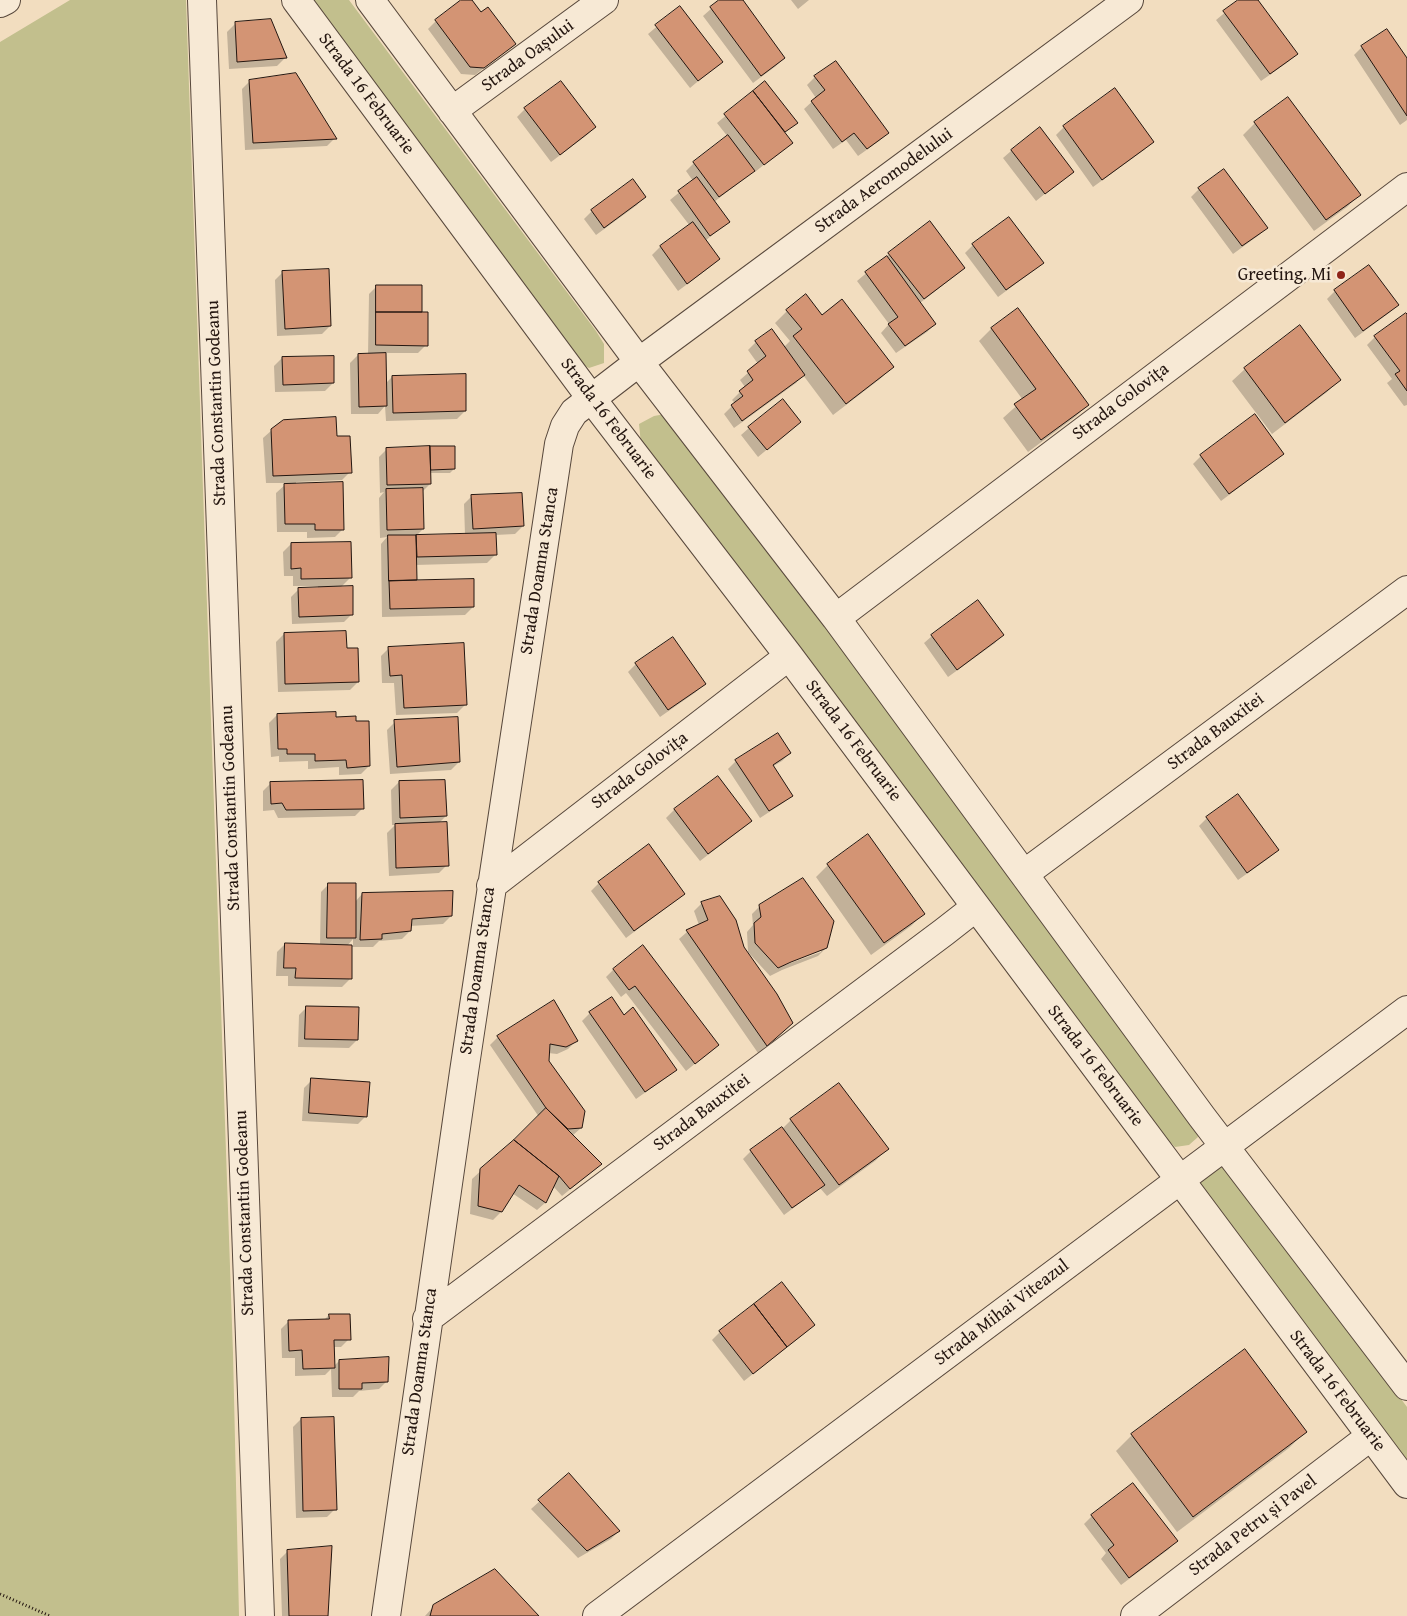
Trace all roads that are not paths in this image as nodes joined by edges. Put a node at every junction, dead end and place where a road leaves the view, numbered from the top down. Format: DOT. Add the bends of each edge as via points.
graph roads {
  1 [pos="6,0"];
  2 [pos="202,0"];
  3 [pos="296,0"];
  4 [pos="370,0"];
  5 [pos="604,0"];
  6 [pos="1129,0"];
  7 [pos="0,3"];
  8 [pos="452,112"];
  9 [pos="1407,187"];
  10 [pos="639,362"];
  11 [pos="591,398"];
  12 [pos="1407,590"];
  13 [pos="836,618"];
  14 [pos="789,656"];
  15 [pos="1024,874"];
  16 [pos="491,886"];
  17 [pos="976,906"];
  18 [pos="1407,1010"];
  19 [pos="1224,1147"];
  20 [pos="1180,1180"];
  21 [pos="427,1319"];
  22 [pos="1407,1386"];
  23 [pos="1371,1436"];
  24 [pos="1407,1484"];
  25 [pos="260,1616"];
  26 [pos="386,1616"];
  27 [pos="597,1616"];
  28 [pos="1135,1616"];
  1 -- 7 [label="street"];
  2 -- 25 [label="street, Strada Constantin Godeanu"];
  3 -- 11 [label="street, Strada 16 Februarie"];
  4 -- 8 [label="street"];
  5 -- 8 [label="street, Strada Oașului"];
  6 -- 10 [label="street, Strada Aeromodelului"];
  8 -- 10 [label="street"];
  9 -- 13 [label="street, Strada Golovița"];
  10 -- 11 [label="street, Strada Doamna Stanca"];
  10 -- 13 [label="street"];
  11 -- 14 [label="street, Strada 16 Februarie"];
  11 -- 16 [label="street, Strada Doamna Stanca" via="574,412 559,444"];
  12 -- 15 [label="street, Strada Bauxitei"];
  13 -- 15 [label="street"];
  14 -- 16 [label="street, Strada Golovița"];
  14 -- 17 [label="street, Strada 16 Februarie"];
  15 -- 19 [label="street"];
  16 -- 21 [label="street, Strada Doamna Stanca"];
  17 -- 20 [label="street, Strada 16 Februarie"];
  17 -- 21 [label="street, Strada Bauxitei"];
  18 -- 19 [label="street, Strada Mihai Viteazul"];
  19 -- 20 [label="street, Strada Mihai Viteazul"];
  19 -- 22 [label="street"];
  20 -- 23 [label="street, Strada 16 Februarie"];
  20 -- 27 [label="street, Strada Mihai Viteazul"];
  21 -- 26 [label="street, Strada Doamna Stanca"];
  23 -- 24 [label="street, Strada 16 Februarie"];
  23 -- 28 [label="street, Strada Petru și Pavel"];
}
